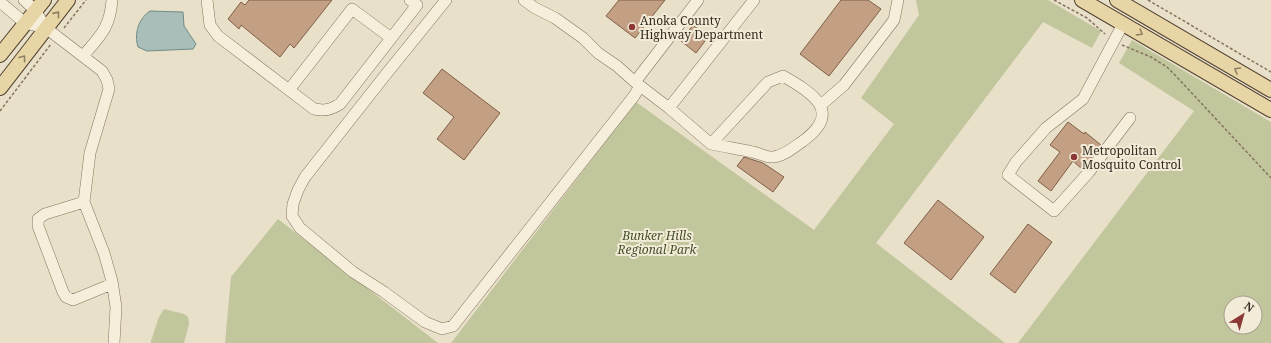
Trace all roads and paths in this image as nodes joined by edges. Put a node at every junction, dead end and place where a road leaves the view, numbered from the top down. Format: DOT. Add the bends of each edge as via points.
graph roads {
  1 [pos="24,0"];
  2 [pos="68,0"];
  3 [pos="86,0"];
  4 [pos="112,0"];
  5 [pos="207,0"];
  6 [pos="410,0"];
  7 [pos="446,0"];
  8 [pos="524,0"];
  9 [pos="698,0"];
  10 [pos="754,0"];
  11 [pos="898,0"];
  12 [pos="1054,0"];
  13 [pos="1082,0"];
  14 [pos="1117,0"];
  15 [pos="1148,0"];
  16 [pos="0,2"];
  17 [pos="40,5"];
  18 [pos="25,23"];
  19 [pos="1123,24"];
  20 [pos="46,28"];
  21 [pos="63,29"];
  22 [pos="1109,37"];
  23 [pos="391,38"];
  24 [pos="1119,43"];
  25 [pos="51,44"];
  26 [pos="0,55"];
  27 [pos="83,56"];
  28 [pos="1271,72"];
  29 [pos="637,84"];
  30 [pos="0,88"];
  31 [pos="288,90"];
  32 [pos="1271,90"];
  33 [pos="1240,92"];
  34 [pos="821,105"];
  35 [pos="1271,106"];
  36 [pos="669,108"];
  37 [pos="1271,110"];
  38 [pos="0,111"];
  39 [pos="1130,118"];
  40 [pos="711,144"];
  41 [pos="1271,178"];
  42 [pos="84,202"];
  43 [pos="112,284"];
  44 [pos="114,343"];
  1 -- 17 [label="street"];
  20 -- 2 [label="main road, one-way"];
  3 -- 21 [label="path"];
  4 -- 27 [label="street" via="109,22"];
  5 -- 31 [label="street" via="210,25 218,36"];
  6 -- 23 [label="street" via="417,5"];
  7 -- 29 [label="street" via="305,177 293,204 292,216 300,228 353,272 425,322 442,329 453,326 629,102"];
  8 -- 29 [label="street" via="572,30"];
  9 -- 29 [label="street"];
  10 -- 36 [label="street"];
  11 -- 34 [label="street" via="894,20 844,85"];
  12 -- 22 [label="path" via="1087,18"];
  13 -- 19 [label="main road"];
  32 -- 14 [label="main road, one-way"];
  15 -- 28 [label="path"];
  16 -- 18 [label="street"];
  17 -- 18 [label="main road"];
  17 -- 20 [label="street"];
  18 -- 20 [label="street"];
  18 -- 26 [label="main road"];
  19 -- 33 [label="main road, one-way"];
  19 -- 39 [label="street" via="1083,99 1046,128 1008,175 1054,211 1089,172"];
  20 -- 27 [label="street"];
  30 -- 20 [label="main road, one-way"];
  23 -- 31 [label="street" via="340,104 333,109 314,109"];
  23 -- 31 [label="street" via="352,9"];
  24 -- 41 [label="path" via="1151,57 1175,74"];
  25 -- 38 [label="path"];
  27 -- 42 [label="street" via="102,71 109,90 90,153"];
  29 -- 36 [label="street"];
  33 -- 35 [label="street"];
  33 -- 37 [label="main road"];
  34 -- 40 [label="street" via="823,113 820,124 808,137 788,151 773,157"];
  34 -- 40 [label="street" via="801,86 784,76 768,82"];
  36 -- 40 [label="street"];
  42 -- 43 [label="street" via="104,253"];
  42 -- 43 [label="street" via="45,214 38,219 38,226 66,297 74,300"];
  43 -- 44 [label="street" via="116,307"];
}
